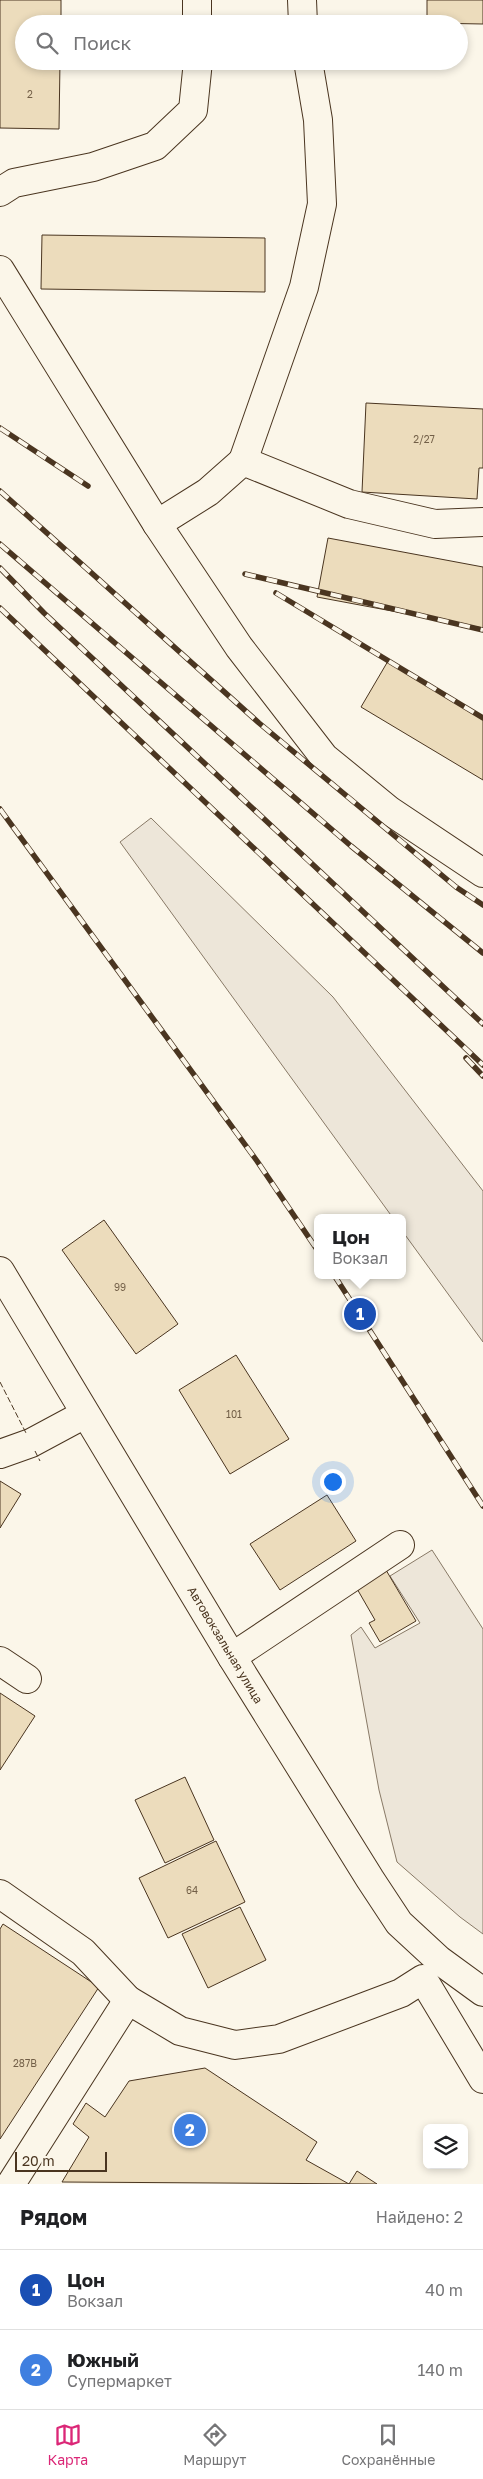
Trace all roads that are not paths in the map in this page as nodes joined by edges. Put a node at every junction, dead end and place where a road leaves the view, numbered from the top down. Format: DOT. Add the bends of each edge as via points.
graph roads {
  1 [pos="197,0"];
  2 [pos="302,0"];
  3 [pos="198,15"];
  4 [pos="303,15"];
  5 [pos="197,70"];
  6 [pos="310,70"];
  7 [pos="7,187"];
  8 [pos="0,270"];
  9 [pos="243,461"];
  10 [pos="483,522"];
  11 [pos="157,524"];
  12 [pos="483,873"];
  13 [pos="0,1271"];
  14 [pos="85,1414"];
  15 [pos="0,1454"];
  16 [pos="400,1545"];
  17 [pos="232,1657"];
  18 [pos="0,1662"];
  19 [pos="27,1680"];
  20 [pos="0,1894"];
  21 [pos="431,1969"];
  22 [pos="483,1992"];
  23 [pos="128,2000"];
  24 [pos="483,2079"];
  25 [pos="11,2184"];
  1 -- 3 [label="street"];
  2 -- 4 [label="street"];
  5 -- 7 [label="street" via="193,110 155,146 93,167"];
  6 -- 9 [label="street" via="318,120 322,204 304,287"];
  8 -- 11 [label="street"];
  9 -- 10 [label="street" via="349,504 435,524"];
  9 -- 11 [label="street" via="208,492"];
  11 -- 12 [label="street" via="239,648 324,757 390,811"];
  13 -- 14 [label="street, Автовокзальная улица"];
  14 -- 15 [label="street" via="31,1443"];
  14 -- 17 [label="street, Автовокзальная улица"];
  16 -- 17 [label="street"];
  17 -- 21 [label="street, Автовокзальная улица" via="370,1880"];
  18 -- 19 [label="street"];
  20 -- 23 [label="street" via="83,1952"];
  21 -- 22 [label="street, Автовокзальная улица"];
  21 -- 23 [label="street" via="401,1993 279,2039 235,2045 180,2031"];
  21 -- 24 [label="street"];
  23 -- 25 [label="street"];
}
